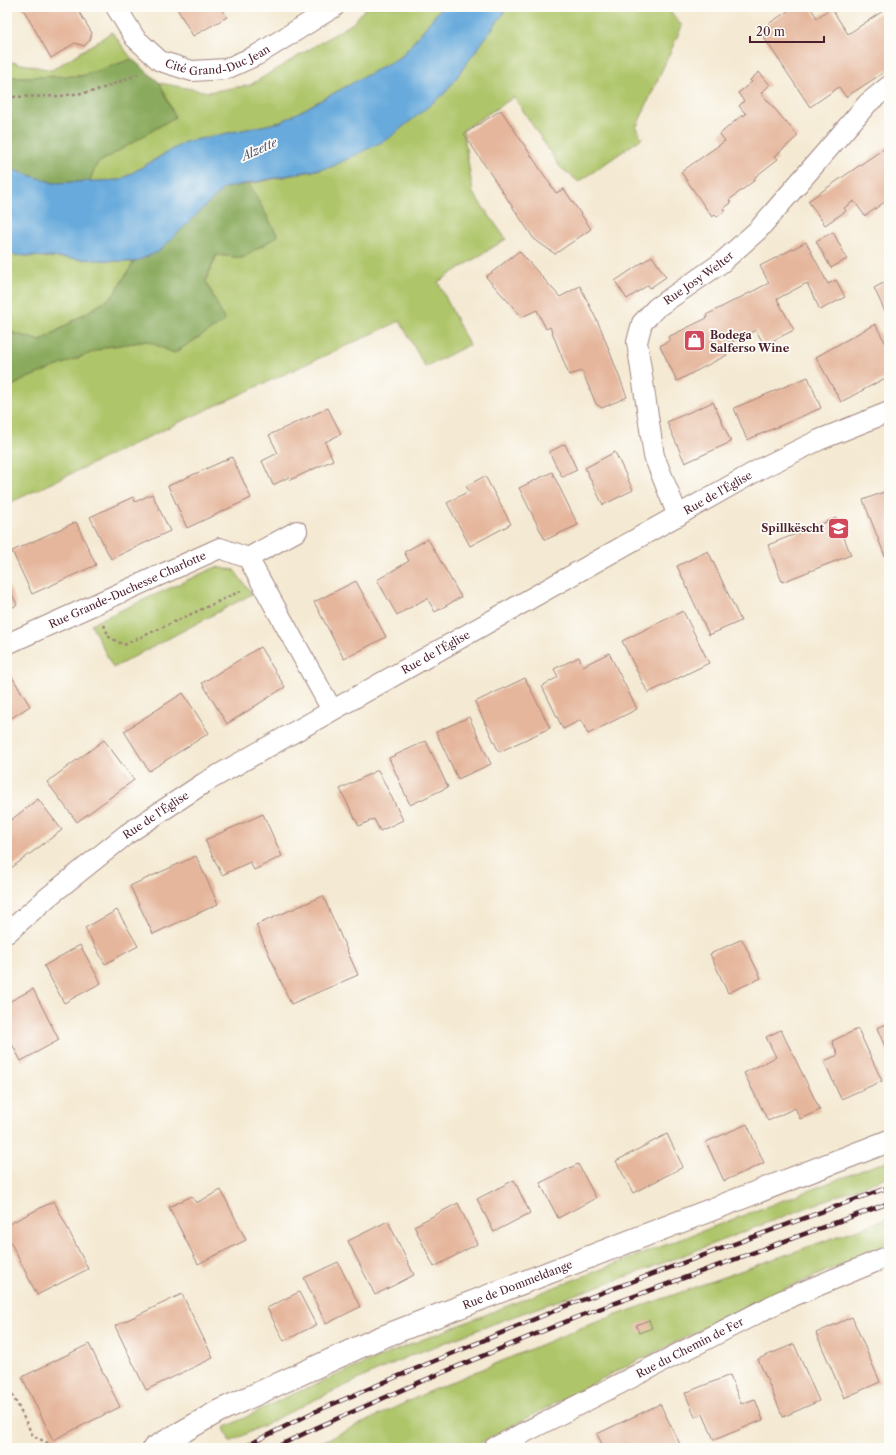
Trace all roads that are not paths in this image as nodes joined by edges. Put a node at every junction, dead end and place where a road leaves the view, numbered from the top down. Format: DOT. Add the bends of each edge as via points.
graph roads {
  1 [pos="116,7"];
  2 [pos="334,7"];
  3 [pos="889,86"];
  4 [pos="889,412"];
  5 [pos="678,516"];
  6 [pos="297,531"];
  7 [pos="248,558"];
  8 [pos="7,644"];
  9 [pos="332,710"];
  10 [pos="7,932"];
  11 [pos="889,1141"];
  12 [pos="889,1256"];
  13 [pos="154,1448"];
  14 [pos="494,1448"];
  1 -- 2 [label="street, Cité Grand-Duc Jean" via="135,38 160,61 192,71 226,69 257,55"];
  3 -- 5 [label="street, Rue Josy Welter" via="868,103 758,230 721,263 656,308 642,322 637,342 654,456"];
  4 -- 5 [label="street, Rue de l'Église" via="819,440 760,469"];
  5 -- 9 [label="street, Rue de l'Église"];
  6 -- 7 [label="street"];
  7 -- 8 [label="street, Rue Grande-Duchesse Charlotte" via="220,548"];
  7 -- 9 [label="street"];
  9 -- 10 [label="street, Rue de l'Église" via="204,782 127,834"];
  11 -- 13 [label="main road, Rue de Dommeldange" via="377,1339 219,1411"];
  12 -- 14 [label="street, Rue du Chemin de Fer" via="781,1301"];
}
